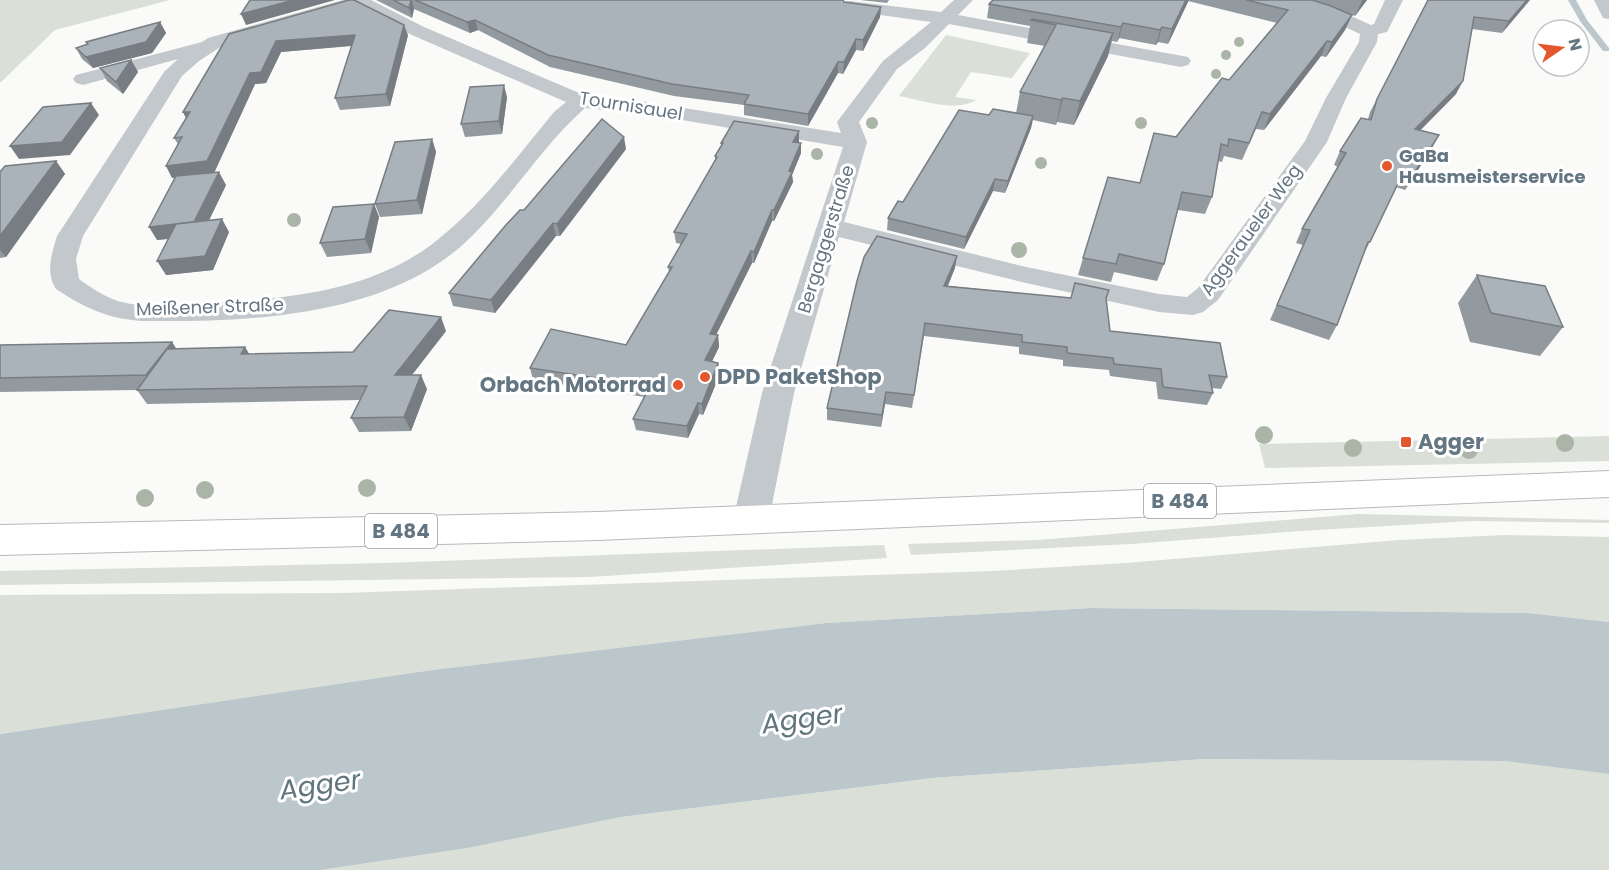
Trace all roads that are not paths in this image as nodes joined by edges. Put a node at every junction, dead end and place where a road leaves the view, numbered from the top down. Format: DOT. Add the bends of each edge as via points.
graph roads {
  1 [pos="964,0"];
  2 [pos="1286,0"];
  3 [pos="1394,0"];
  4 [pos="1603,0"];
  5 [pos="351,1"];
  6 [pos="850,6"];
  7 [pos="1609,14"];
  8 [pos="945,18"];
  9 [pos="1369,31"];
  10 [pos="216,42"];
  11 [pos="1181,62"];
  12 [pos="83,79"];
  13 [pos="580,100"];
  14 [pos="856,142"];
  15 [pos="831,227"];
  16 [pos="1609,484"];
  17 [pos="751,520"];
  18 [pos="0,540"];
  1 -- 8 [label="street, Bergaggerstraße"];
  2 -- 9 [label="street"];
  3 -- 9 [label="street" via="1381,28"];
  4 -- 7 [label="street"];
  5 -- 10 [label="street, Meißener Straße"];
  5 -- 13 [label="street, Tournisauel"];
  6 -- 8 [label="street"];
  8 -- 11 [label="street"];
  8 -- 14 [label="street, Bergaggerstraße" via="890,65 867,95 848,122"];
  9 -- 15 [label="street, Aggeraueler Weg" via="1368,42 1316,141 1208,294 1193,306 1159,303 1037,277"];
  10 -- 12 [label="street"];
  10 -- 13 [label="street, Meißener Straße" via="174,72 70,236 63,259 66,284 114,309 254,310 317,302 364,290 420,264 461,234"];
  13 -- 14 [label="street, Tournisauel"];
  14 -- 15 [label="street, Bergaggerstraße"];
  15 -- 17 [label="street, Bergaggerstraße" via="778,393"];
  16 -- 17 [label="main road, B 484"];
  17 -- 18 [label="main road, B 484"];
}
